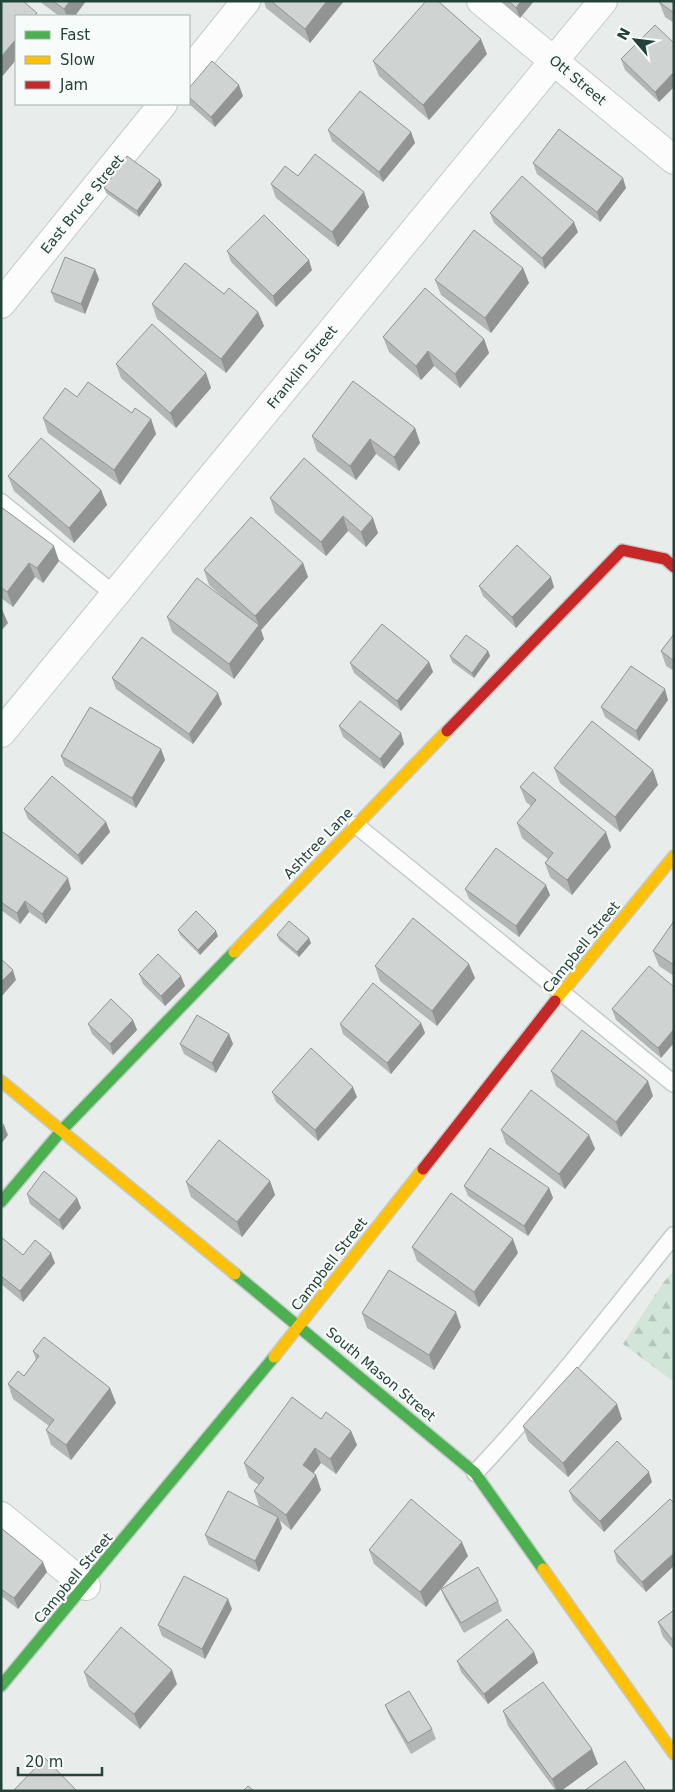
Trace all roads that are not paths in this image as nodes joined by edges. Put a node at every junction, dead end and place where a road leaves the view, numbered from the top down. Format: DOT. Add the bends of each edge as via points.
graph roads {
  1 [pos="246,1"];
  2 [pos="481,1"];
  3 [pos="603,1"];
  4 [pos="554,60"];
  5 [pos="190,71"];
  6 [pos="162,105"];
  7 [pos="674,160"];
  8 [pos="2,303"];
  9 [pos="1,502"];
  10 [pos="674,567"];
  11 [pos="115,595"];
  12 [pos="1,733"];
  13 [pos="356,825"];
  14 [pos="674,856"];
  15 [pos="562,993"];
  16 [pos="1,1081"];
  17 [pos="674,1084"];
  18 [pos="62,1130"];
  19 [pos="1,1202"];
  20 [pos="674,1235"];
  21 [pos="300,1326"];
  22 [pos="475,1473"];
  23 [pos="1,1516"];
  24 [pos="86,1586"];
  25 [pos="1,1686"];
  26 [pos="674,1754"];
  1 -- 5 [label="street"];
  2 -- 4 [label="street, Ott Street"];
  3 -- 4 [label="street, Franklin Street"];
  4 -- 7 [label="street, Ott Street"];
  4 -- 11 [label="street, Franklin Street"];
  6 -- 8 [label="street, East Bruce Street"];
  9 -- 11 [label="lane"];
  10 -- 13 [label="street, Ashtree Lane" via="665,559 622,550"];
  11 -- 12 [label="street, Franklin Street"];
  13 -- 15 [label="lane"];
  13 -- 18 [label="street, Ashtree Lane"];
  14 -- 15 [label="street, Campbell Street"];
  15 -- 17 [label="lane"];
  15 -- 21 [label="street, Campbell Street"];
  16 -- 18 [label="street, South Mason Street"];
  18 -- 19 [label="street, Ashtree Lane"];
  18 -- 21 [label="street, South Mason Street"];
  20 -- 22 [label="lane"];
  21 -- 22 [label="street, South Mason Street"];
  21 -- 24 [label="street, Campbell Street"];
  22 -- 26 [label="street, South Mason Street"];
  23 -- 24 [label="street"];
  24 -- 25 [label="street, Campbell Street"];
}
